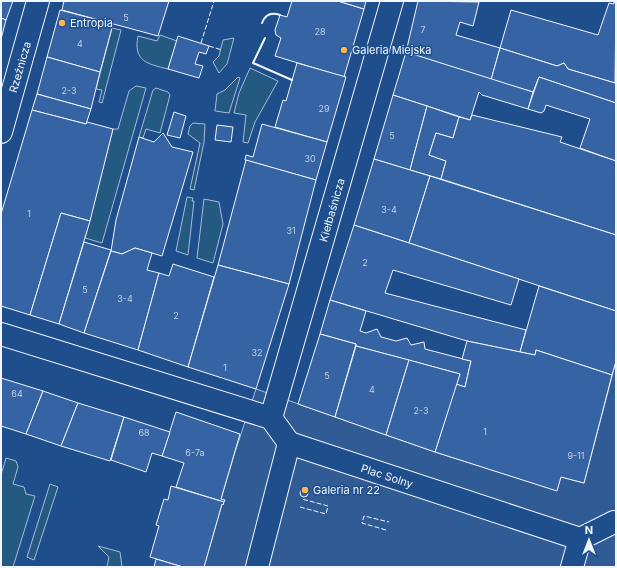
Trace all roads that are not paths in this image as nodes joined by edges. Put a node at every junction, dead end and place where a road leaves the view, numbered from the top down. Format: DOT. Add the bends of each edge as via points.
graph roads {
  1 [pos="38,1"];
  2 [pos="392,1"];
  3 [pos="1,132"];
  4 [pos="1,334"];
  5 [pos="271,418"];
  6 [pos="289,443"];
  7 [pos="615,519"];
  8 [pos="580,539"];
  9 [pos="257,567"];
  10 [pos="572,567"];
  1 -- 3 [label="street, Rzeźnicza"];
  2 -- 5 [label="street, Kiełbaśnicza"];
  4 -- 5 [label="street"];
  5 -- 6 [label="street"];
  6 -- 8 [label="street, Plac Solny"];
  6 -- 9 [label="street"];
  7 -- 8 [label="street"];
  8 -- 10 [label="street"];
}
